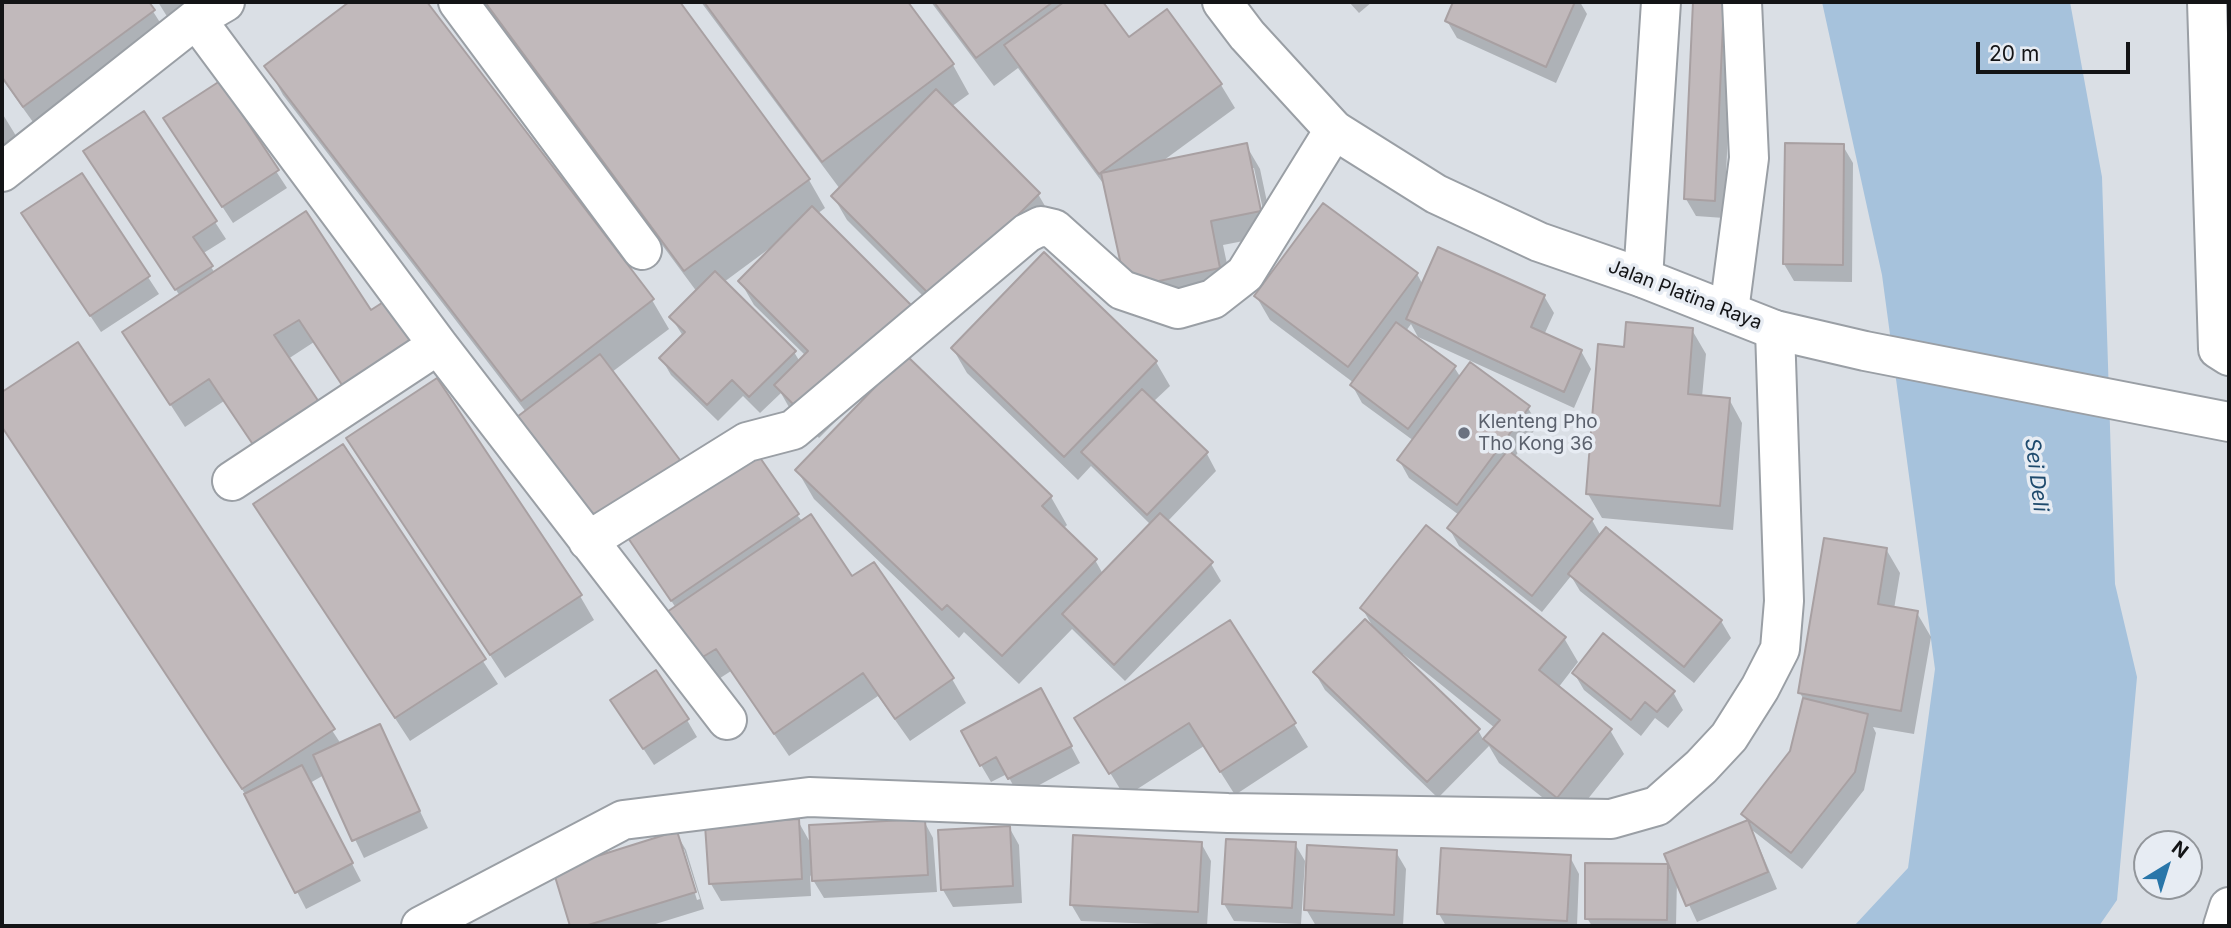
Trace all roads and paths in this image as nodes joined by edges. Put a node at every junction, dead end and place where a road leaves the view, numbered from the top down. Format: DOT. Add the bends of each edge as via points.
graph roads {
  1 [pos="458,2"];
  2 [pos="1222,2"];
  3 [pos="1661,2"];
  4 [pos="1742,2"];
  5 [pos="2207,2"];
  6 [pos="210,10"];
  7 [pos="1334,130"];
  8 [pos="2,172"];
  9 [pos="642,250"];
  10 [pos="1643,278"];
  11 [pos="1728,311"];
  12 [pos="1775,330"];
  13 [pos="438,345"];
  14 [pos="2229,356"];
  15 [pos="2220,420"];
  16 [pos="232,481"];
  17 [pos="588,541"];
  18 [pos="727,720"];
  19 [pos="2229,907"];
  20 [pos="421,926"];
  21 [pos="2223,926"];
  1 -- 9 [label="street"];
  2 -- 7 [label="street, Jalan Platina Raya"];
  3 -- 10 [label="street"];
  4 -- 11 [label="street" via="1749,158"];
  5 -- 14 [label="street" via="2218,349"];
  6 -- 8 [label="street"];
  6 -- 13 [label="street"];
  7 -- 10 [label="street, Jalan Platina Raya" via="1436,194 1492,222"];
  7 -- 17 [label="street" via="1245,274 1213,299 1178,309 1122,290 1054,229 1041,226 793,430 747,442"];
  10 -- 11 [label="street, Jalan Platina Raya"];
  11 -- 12 [label="street, Jalan Platina Raya"];
  12 -- 15 [label="street, Jalan Platina Raya"];
  12 -- 20 [label="street" via="1784,601 1780,649 1729,737 1657,806 1611,819 1228,813 809,797 623,820"];
  13 -- 16 [label="street"];
  13 -- 17 [label="street"];
  17 -- 18 [label="street"];
  19 -- 21 [label="street"];
}
